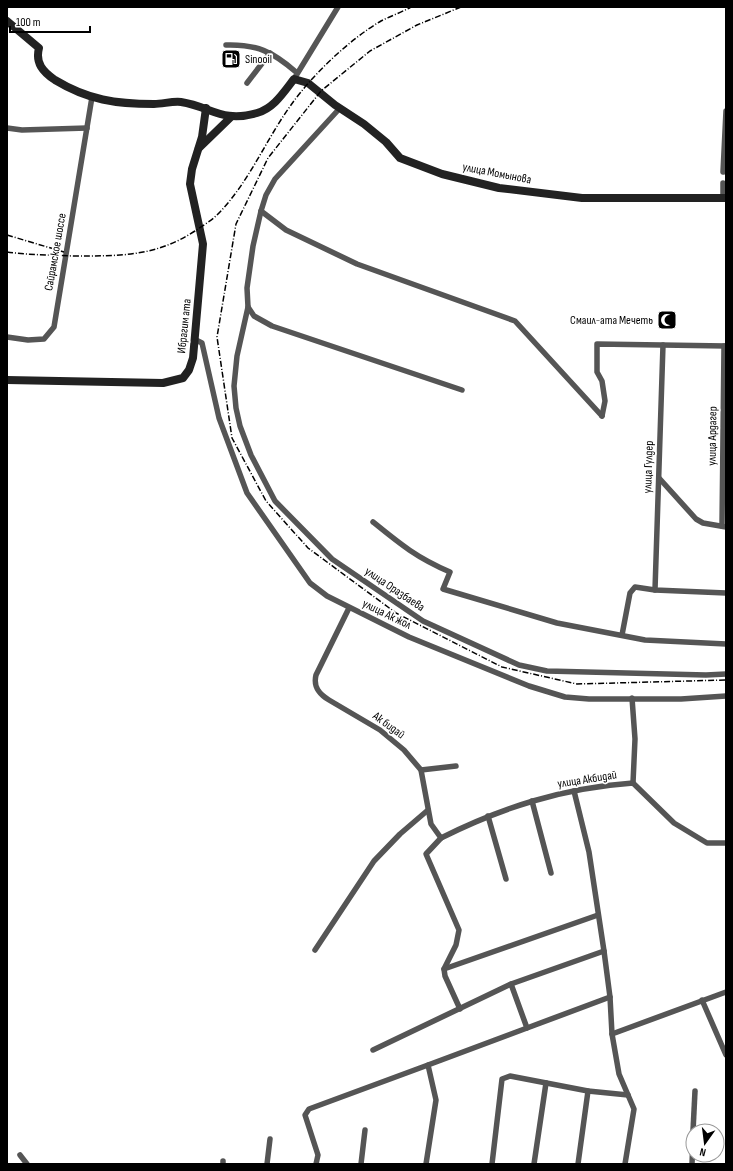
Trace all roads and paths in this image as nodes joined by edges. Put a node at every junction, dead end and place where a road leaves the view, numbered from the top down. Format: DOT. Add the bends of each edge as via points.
graph roads {
  1 [pos="338,7"];
  2 [pos="7,21"];
  3 [pos="226,45"];
  4 [pos="270,52"];
  5 [pos="295,76"];
  6 [pos="247,83"];
  7 [pos="92,97"];
  8 [pos="206,108"];
  9 [pos="340,108"];
  10 [pos="726,111"];
  11 [pos="231,117"];
  12 [pos="7,128"];
  13 [pos="87,128"];
  14 [pos="199,149"];
  15 [pos="723,172"];
  16 [pos="723,183"];
  17 [pos="724,198"];
  18 [pos="261,211"];
  19 [pos="248,307"];
  20 [pos="7,337"];
  21 [pos="196,340"];
  22 [pos="663,345"];
  23 [pos="725,346"];
  24 [pos="7,380"];
  25 [pos="462,390"];
  26 [pos="658,478"];
  27 [pos="373,522"];
  28 [pos="724,526"];
  29 [pos="654,590"];
  30 [pos="726,593"];
  31 [pos="349,608"];
  32 [pos="622,635"];
  33 [pos="726,644"];
  34 [pos="726,674"];
  35 [pos="726,696"];
  36 [pos="632,698"];
  37 [pos="456,766"];
  38 [pos="421,770"];
  39 [pos="633,783"];
  40 [pos="574,791"];
  41 [pos="532,801"];
  42 [pos="428,810"];
  43 [pos="488,816"];
  44 [pos="440,838"];
  45 [pos="726,843"];
  46 [pos="551,872"];
  47 [pos="506,879"];
  48 [pos="598,914"];
  49 [pos="315,950"];
  50 [pos="604,951"];
  51 [pos="444,969"];
  52 [pos="511,984"];
  53 [pos="726,992"];
  54 [pos="610,997"];
  55 [pos="702,1000"];
  56 [pos="460,1009"];
  57 [pos="527,1028"];
  58 [pos="612,1034"];
  59 [pos="373,1050"];
  60 [pos="726,1055"];
  61 [pos="428,1065"];
  62 [pos="546,1083"];
  63 [pos="588,1091"];
  64 [pos="695,1091"];
  65 [pos="628,1095"];
  66 [pos="693,1123"];
  67 [pos="365,1130"];
  68 [pos="270,1139"];
  69 [pos="20,1155"];
  70 [pos="26,1164"];
  71 [pos="267,1164"];
  72 [pos="316,1164"];
  73 [pos="361,1164"];
  74 [pos="426,1164"];
  75 [pos="492,1164"];
  76 [pos="534,1164"];
  77 [pos="578,1164"];
  78 [pos="625,1164"];
  1 -- 5 [label="street"];
  2 -- 7 [label="main road" via="39,48 37,56 44,72 79,93"];
  3 -- 4 [label="street" via="254,46"];
  4 -- 5 [label="street"];
  4 -- 6 [label="street"];
  5 -- 9 [label="main road, улица Момынова"];
  5 -- 11 [label="main road" via="267,110"];
  7 -- 8 [label="main road" via="130,104 178,102"];
  7 -- 13 [label="street, Сайрамское шоссе"];
  8 -- 11 [label="main road" via="222,116"];
  8 -- 14 [label="main road, Ибрагим ата"];
  9 -- 17 [label="main road, улица Момынова" via="375,133 400,158 442,174 499,188 582,198"];
  9 -- 18 [label="street, улица Оразбаева" via="275,179"];
  10 -- 15 [label="street"];
  11 -- 14 [label="main road"];
  12 -- 13 [label="street"];
  13 -- 20 [label="street, Сайрамское шоссе" via="54,327 44,339"];
  14 -- 21 [label="main road, Ибрагим ата" via="190,184 203,244"];
  16 -- 17 [label="street"];
  18 -- 19 [label="street, улица Оразбаева" via="247,288"];
  18 -- 22 [label="street" via="286,230 357,264 515,321 602,416 604,401 602,381 597,372 597,344"];
  19 -- 25 [label="street" via="254,316 272,326"];
  19 -- 34 [label="street, улица Оразбаева" via="237,356 234,386 240,426 251,455 275,501 332,559 423,621 519,665 547,671"];
  21 -- 24 [label="main road, Ибрагим ата" via="189,370 182,378 163,383"];
  21 -- 31 [label="street, улица Ак жол" via="202,343 219,418 247,493 310,583"];
  22 -- 23 [label="street"];
  22 -- 26 [label="street, улица Гулдер"];
  23 -- 28 [label="street, улица Ардагер"];
  26 -- 28 [label="street" via="696,519"];
  26 -- 29 [label="street, улица Гулдер"];
  27 -- 32 [label="street" via="410,552 450,572 443,589 557,624"];
  29 -- 30 [label="street"];
  29 -- 32 [label="street" via="635,587 630,593"];
  31 -- 36 [label="street, улица Ак жол" via="409,637 529,686 565,697"];
  31 -- 38 [label="street, Ак бидай" via="314,682 322,696 380,730 404,750"];
  32 -- 33 [label="street" via="645,640"];
  35 -- 36 [label="street, улица Ак жол" via="681,699"];
  36 -- 39 [label="street" via="635,739"];
  37 -- 38 [label="street"];
  38 -- 42 [label="street"];
  39 -- 40 [label="street, улица Акбидай" via="602,785"];
  39 -- 45 [label="street, улица Акбидай" via="674,823 706,843"];
  40 -- 41 [label="street, улица Акбидай"];
  40 -- 48 [label="street" via="589,852"];
  41 -- 43 [label="street, улица Акбидай"];
  41 -- 46 [label="street"];
  42 -- 44 [label="street" via="431,824"];
  42 -- 49 [label="street" via="374,861"];
  43 -- 44 [label="street, улица Акбидай"];
  43 -- 47 [label="street"];
  44 -- 51 [label="street" via="428,851 426,858 459,930 456,945"];
  48 -- 50 [label="street"];
  48 -- 51 [label="street"];
  50 -- 52 [label="street"];
  50 -- 54 [label="street"];
  51 -- 56 [label="street"];
  52 -- 56 [label="street"];
  52 -- 57 [label="street"];
  53 -- 55 [label="street"];
  54 -- 57 [label="street"];
  54 -- 58 [label="street"];
  55 -- 58 [label="street"];
  55 -- 60 [label="street"];
  56 -- 59 [label="street"];
  57 -- 61 [label="street"];
  58 -- 65 [label="street" via="619,1074"];
  61 -- 72 [label="street" via="309,1109 306,1115 318,1155"];
  61 -- 74 [label="street" via="436,1100"];
  62 -- 63 [label="street"];
  62 -- 75 [label="street" via="510,1076 502,1079"];
  62 -- 76 [label="street"];
  63 -- 65 [label="street"];
  63 -- 77 [label="street"];
  64 -- 66 [label="street"];
  65 -- 78 [label="street" via="634,1109"];
  67 -- 73 [label="street"];
  68 -- 71 [label="street"];
  69 -- 70 [label="street"];
}
